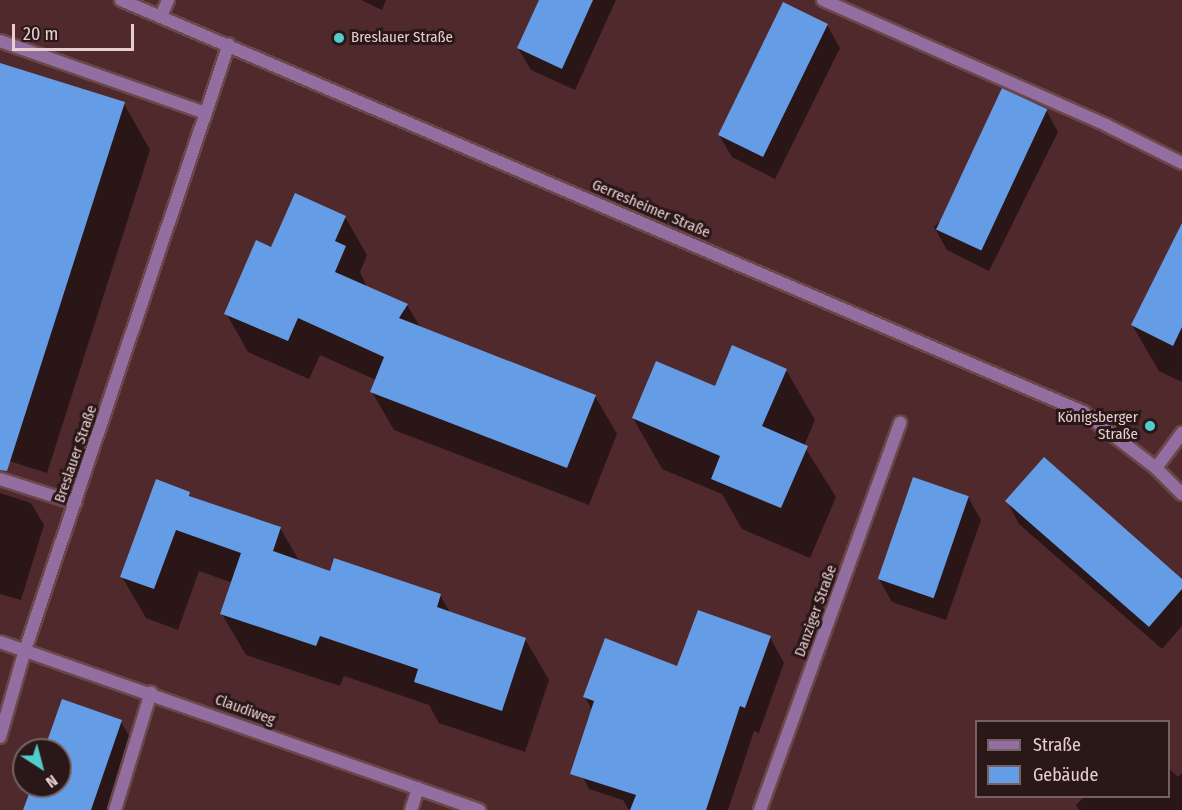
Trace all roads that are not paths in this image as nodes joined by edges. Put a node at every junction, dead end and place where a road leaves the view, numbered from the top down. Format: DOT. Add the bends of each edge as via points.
graph roads {
  1 [pos="121,0"];
  2 [pos="168,0"];
  3 [pos="823,0"];
  4 [pos="161,16"];
  5 [pos="0,41"];
  6 [pos="229,44"];
  7 [pos="206,113"];
  8 [pos="1182,163"];
  9 [pos="900,423"];
  10 [pos="1182,433"];
  11 [pos="1156,468"];
  12 [pos="0,479"];
  13 [pos="1182,494"];
  14 [pos="75,503"];
  15 [pos="0,642"];
  16 [pos="25,651"];
  17 [pos="151,692"];
  18 [pos="0,737"];
  19 [pos="418,788"];
  20 [pos="115,810"];
  21 [pos="411,810"];
  22 [pos="479,810"];
  23 [pos="760,810"];
  1 -- 4 [label="street, Gerresheimer Straße"];
  2 -- 4 [label="street"];
  3 -- 8 [label="street" via="1095,120"];
  4 -- 6 [label="street, Gerresheimer Straße"];
  5 -- 7 [label="street"];
  6 -- 7 [label="street, Breslauer Straße"];
  6 -- 11 [label="street, Gerresheimer Straße" via="1083,412"];
  7 -- 14 [label="street, Breslauer Straße"];
  9 -- 23 [label="street, Danziger Straße"];
  10 -- 11 [label="street"];
  11 -- 13 [label="street, Gerresheimer Straße"];
  12 -- 14 [label="street"];
  14 -- 16 [label="street, Breslauer Straße"];
  15 -- 16 [label="street, Claudiweg"];
  16 -- 17 [label="street, Claudiweg"];
  16 -- 18 [label="street, Breslauer Straße"];
  17 -- 19 [label="street, Claudiweg"];
  17 -- 20 [label="street"];
  19 -- 21 [label="street"];
  19 -- 22 [label="street, Claudiweg"];
}
